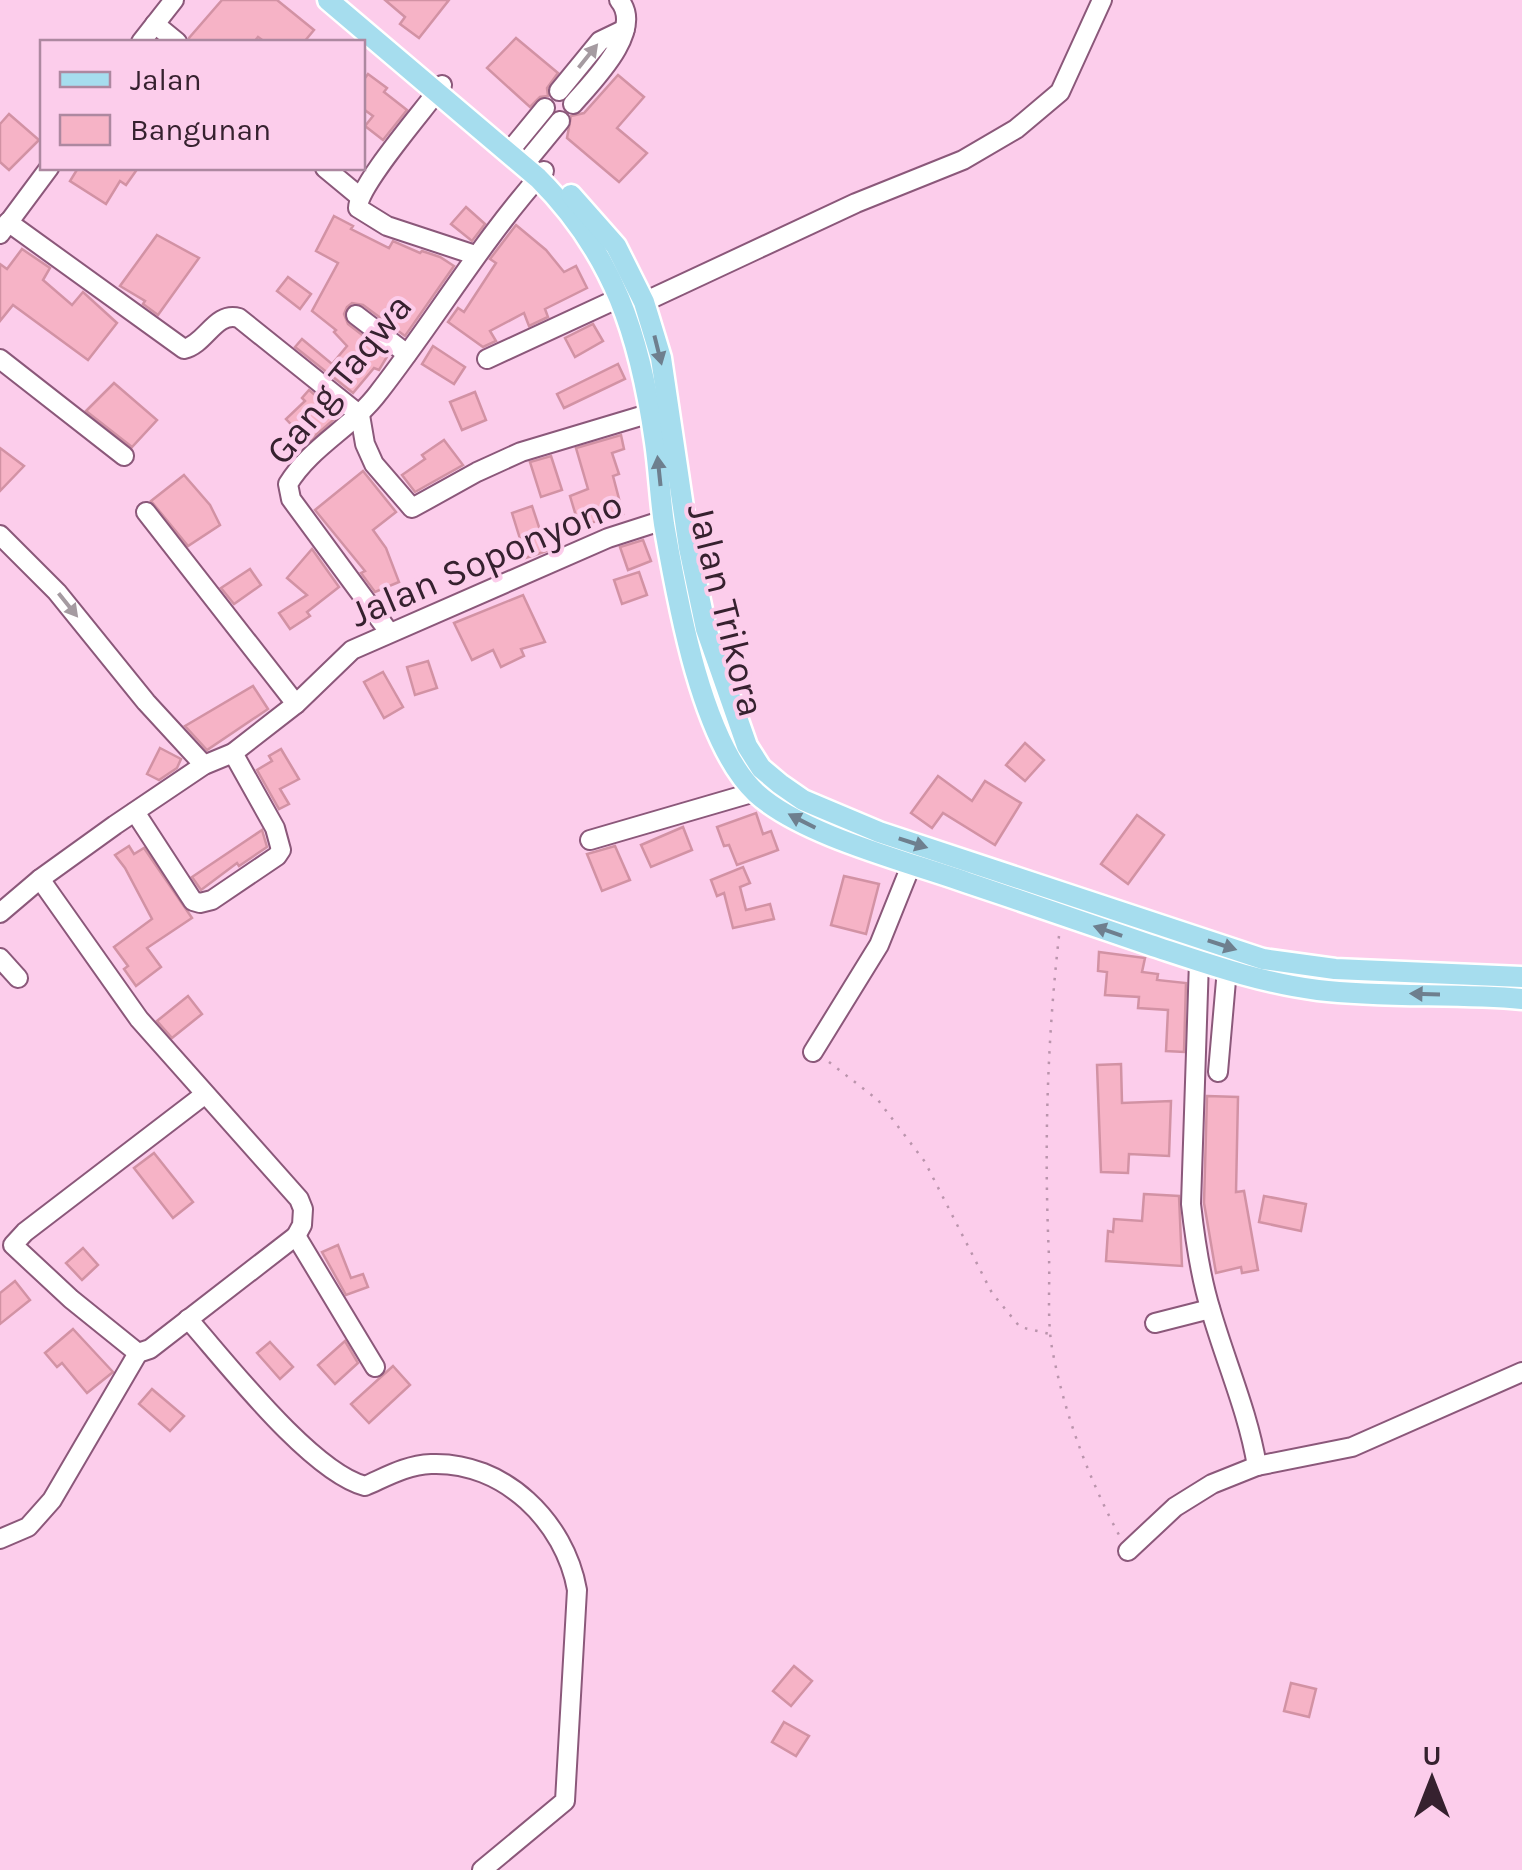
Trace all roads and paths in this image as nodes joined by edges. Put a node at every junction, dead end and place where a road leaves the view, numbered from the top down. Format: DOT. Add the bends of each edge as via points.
graph roads {
  1 [pos="174,0"];
  2 [pos="328,0"];
  3 [pos="341,0"];
  4 [pos="619,0"];
  5 [pos="1102,0"];
  6 [pos="155,24"];
  7 [pos="143,40"];
  8 [pos="174,40"];
  9 [pos="439,89"];
  10 [pos="566,98"];
  11 [pos="552,114"];
  12 [pos="526,162"];
  13 [pos="48,170"];
  14 [pos="327,170"];
  15 [pos="360,197"];
  16 [pos="4,228"];
  17 [pos="474,255"];
  18 [pos="620,298"];
  19 [pos="644,302"];
  20 [pos="356,315"];
  21 [pos="407,354"];
  22 [pos="0,359"];
  23 [pos="488,359"];
  24 [pos="651,414"];
  25 [pos="360,415"];
  26 [pos="124,456"];
  27 [pos="146,512"];
  28 [pos="664,520"];
  29 [pos="0,535"];
  30 [pos="389,632"];
  31 [pos="296,704"];
  32 [pos="233,753"];
  33 [pos="204,765"];
  34 [pos="755,792"];
  35 [pos="135,812"];
  36 [pos="590,840"];
  37 [pos="912,863"];
  38 [pos="983,877"];
  39 [pos="40,879"];
  40 [pos="0,912"];
  41 [pos="1061,915"];
  42 [pos="0,958"];
  43 [pos="1199,961"];
  44 [pos="1227,969"];
  45 [pos="1522,977"];
  46 [pos="18,978"];
  47 [pos="1522,999"];
  48 [pos="814,1052"];
  49 [pos="1218,1072"];
  50 [pos="204,1094"];
  51 [pos="296,1236"];
  52 [pos="7,1246"];
  53 [pos="1210,1309"];
  54 [pos="188,1319"];
  55 [pos="1155,1322"];
  56 [pos="1052,1334"];
  57 [pos="138,1353"];
  58 [pos="376,1367"];
  59 [pos="1522,1372"];
  60 [pos="1257,1466"];
  61 [pos="0,1539"];
  62 [pos="1128,1551"];
  63 [pos="482,1870"];
  1 -- 6 [label="street"];
  2 -- 9 [label="main road, Jalan Trikora"];
  3 -- 9 [label="main road, Jalan Trikora"];
  4 -- 10 [label="street" via="627,15 615,53"];
  5 -- 19 [label="street" via="1060,92 1016,129 963,160"];
  6 -- 7 [label="street"];
  6 -- 8 [label="street"];
  9 -- 12 [label="main road, Jalan Trikora"];
  9 -- 15 [label="street"];
  11 -- 12 [label="street, Gang Taqwa"];
  12 -- 17 [label="street, Gang Taqwa"];
  12 -- 18 [label="main road, Jalan Trikora" via="588,236"];
  12 -- 19 [label="main road, Jalan Trikora" via="602,227"];
  13 -- 16 [label="street"];
  14 -- 15 [label="street"];
  15 -- 17 [label="street" via="362,213 387,226"];
  16 -- 25 [label="street" via="184,349 222,319 239,318"];
  17 -- 21 [label="street, Gang Taqwa"];
  18 -- 23 [label="street"];
  18 -- 24 [label="main road, Jalan Trikora"];
  19 -- 38 [label="main road, Jalan Trikora, one-way" via="660,358 696,587 748,746 761,768 803,800"];
  20 -- 21 [label="street"];
  21 -- 25 [label="street, Gang Taqwa"];
  22 -- 26 [label="street"];
  24 -- 25 [label="street" via="522,452 412,508 374,464"];
  28 -- 24 [label="main road, Jalan Trikora, one-way"];
  25 -- 30 [label="street, Gang Taqwa" via="323,443 288,484 290,499"];
  27 -- 31 [label="street"];
  28 -- 30 [label="street, Jalan Soponyono"];
  28 -- 34 [label="main road, Jalan Trikora" via="710,713 727,753"];
  29 -- 33 [label="street, one-way"];
  30 -- 31 [label="street, Jalan Soponyono" via="352,650"];
  31 -- 32 [label="street, Jalan Soponyono"];
  32 -- 33 [label="street, Jalan Soponyono"];
  32 -- 35 [label="street" via="281,850 212,900 193,901"];
  33 -- 35 [label="street, Jalan Soponyono"];
  34 -- 36 [label="street"];
  37 -- 34 [label="main road, Jalan Trikora, one-way" via="824,832"];
  35 -- 39 [label="street, Jalan Soponyono"];
  37 -- 38 [label="main road, Jalan Trikora"];
  37 -- 48 [label="street" via="880,945"];
  38 -- 41 [label="main road, Jalan Trikora"];
  38 -- 45 [label="main road, Jalan Trikora, one-way" via="1263,959"];
  39 -- 40 [label="street, Jalan Soponyono"];
  39 -- 50 [label="street" via="138,1019"];
  43 -- 41 [label="main road, Jalan Trikora, one-way"];
  41 -- 56 [label="path" via="1048,1027"];
  42 -- 46 [label="street"];
  43 -- 44 [label="main road, Jalan Trikora"];
  43 -- 53 [label="street" via="1191,1204"];
  47 -- 44 [label="main road, Jalan Trikora, one-way" via="1318,990"];
  44 -- 49 [label="street"];
  48 -- 56 [label="path" via="878,1100 925,1162 992,1293 1020,1327"];
  50 -- 51 [label="street" via="299,1199 302,1225"];
  50 -- 52 [label="street"];
  51 -- 54 [label="street"];
  51 -- 58 [label="street"];
  52 -- 57 [label="street"];
  53 -- 55 [label="street"];
  53 -- 60 [label="street"];
  54 -- 57 [label="street"];
  54 -- 63 [label="street" via="271,1414 357,1484 410,1467 462,1469 517,1492 562,1540 577,1590 565,1800"];
  56 -- 62 [label="path" via="1070,1423"];
  57 -- 61 [label="street" via="52,1500 28,1527"];
  59 -- 60 [label="street" via="1352,1447"];
  60 -- 62 [label="street" via="1175,1507"];
}
